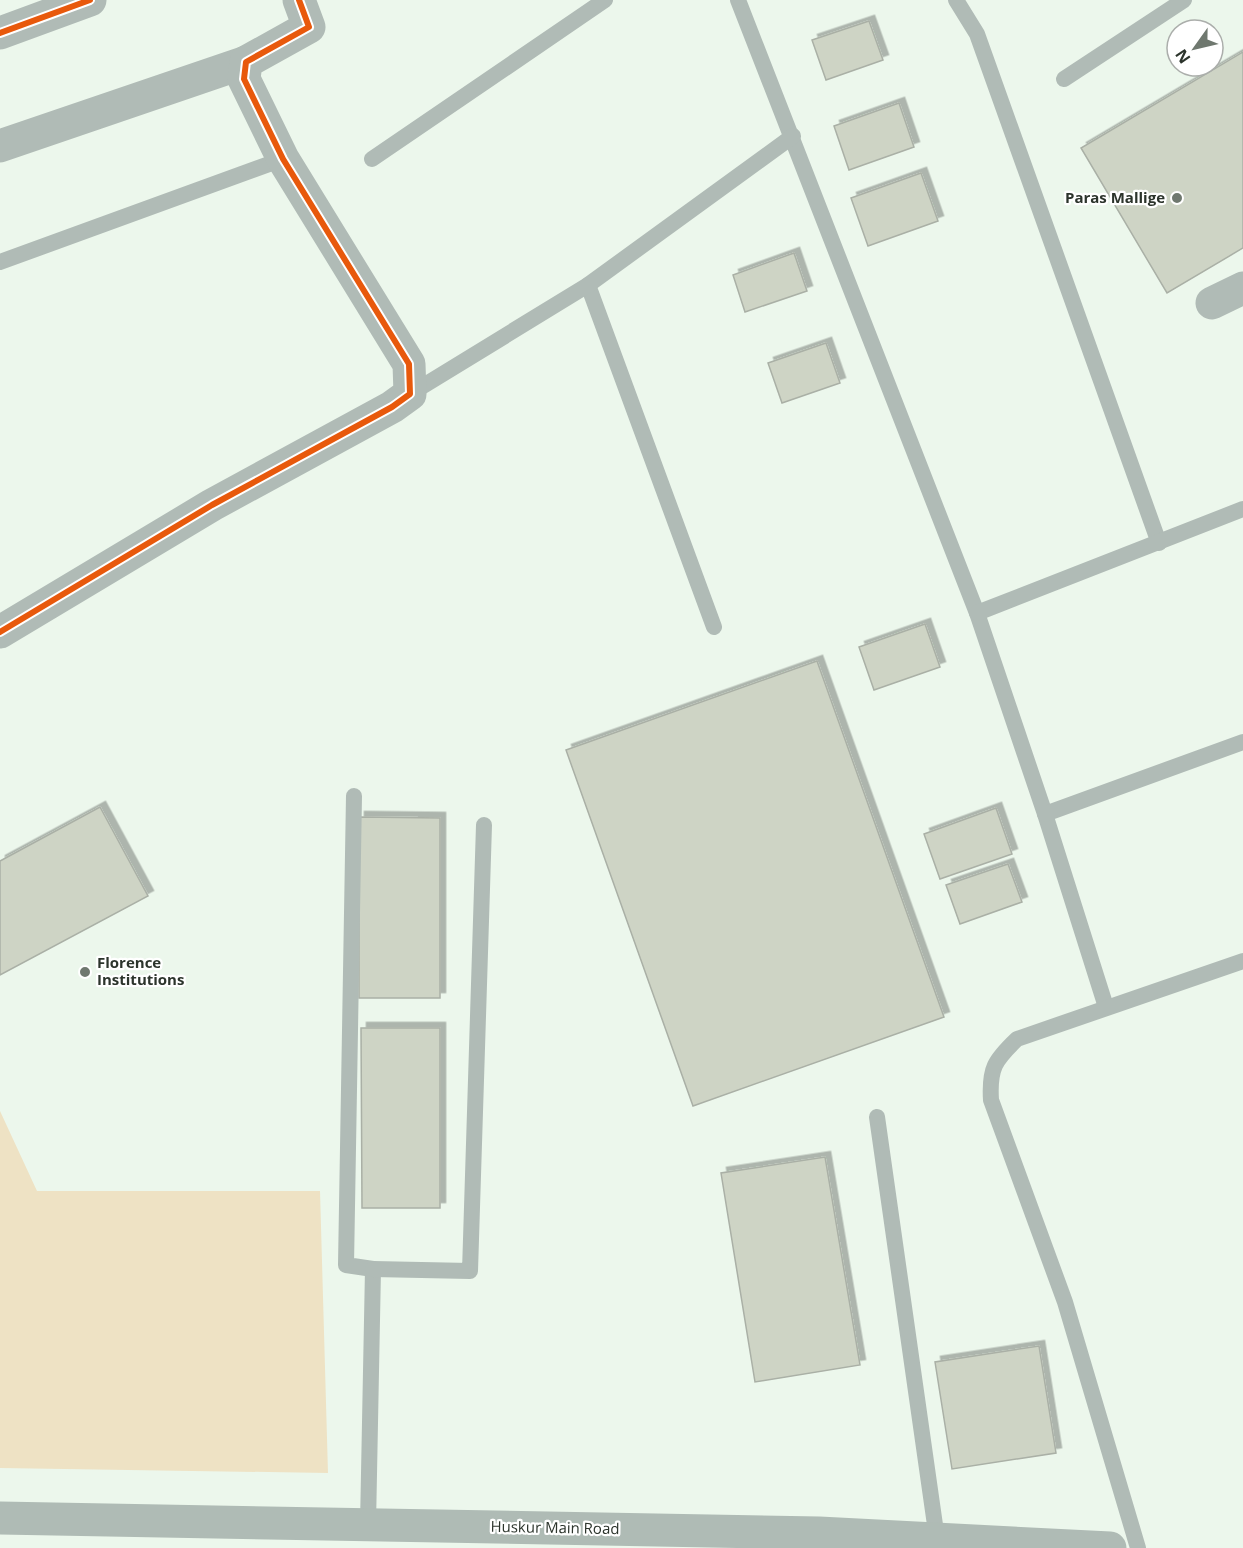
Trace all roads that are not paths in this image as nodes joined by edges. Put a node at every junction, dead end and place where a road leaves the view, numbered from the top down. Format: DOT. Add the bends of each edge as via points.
graph roads {
  1 [pos="90,0"];
  2 [pos="299,0"];
  3 [pos="605,0"];
  4 [pos="738,0"];
  5 [pos="956,0"];
  6 [pos="1184,0"];
  7 [pos="0,33"];
  8 [pos="246,62"];
  9 [pos="1064,79"];
  10 [pos="793,136"];
  11 [pos="0,146"];
  12 [pos="284,159"];
  13 [pos="372,159"];
  14 [pos="0,262"];
  15 [pos="588,285"];
  16 [pos="1243,288"];
  17 [pos="1212,303"];
  18 [pos="410,394"];
  19 [pos="1243,509"];
  20 [pos="1160,543"];
  21 [pos="977,613"];
  22 [pos="714,627"];
  23 [pos="0,632"];
  24 [pos="1243,742"];
  25 [pos="354,796"];
  26 [pos="1045,814"];
  27 [pos="484,825"];
  28 [pos="1243,961"];
  29 [pos="1106,1007"];
  30 [pos="877,1117"];
  31 [pos="373,1269"];
  32 [pos="0,1518"];
  33 [pos="368,1524"];
  34 [pos="936,1539"];
  35 [pos="1110,1548"];
  36 [pos="1138,1548"];
  1 -- 7 [label="street"];
  2 -- 8 [label="street" via="309,27"];
  3 -- 13 [label="lane"];
  4 -- 10 [label="lane"];
  5 -- 20 [label="lane" via="977,34"];
  6 -- 9 [label="lane"];
  8 -- 11 [label="street"];
  8 -- 12 [label="street" via="244,79"];
  10 -- 15 [label="lane"];
  10 -- 21 [label="lane"];
  12 -- 14 [label="lane"];
  12 -- 18 [label="street" via="409,364"];
  15 -- 18 [label="lane"];
  15 -- 22 [label="lane"];
  16 -- 17 [label="street"];
  18 -- 23 [label="street" via="212,505"];
  19 -- 20 [label="lane"];
  20 -- 21 [label="lane"];
  21 -- 26 [label="lane"];
  24 -- 26 [label="lane"];
  25 -- 31 [label="lane" via="346,1265"];
  26 -- 29 [label="lane"];
  27 -- 31 [label="lane" via="470,1271"];
  28 -- 29 [label="lane"];
  29 -- 36 [label="lane" via="1017,1039 994,1062 990,1092 1065,1302"];
  30 -- 34 [label="lane"];
  31 -- 33 [label="lane"];
  32 -- 33 [label="main road, Huskur Main Road"];
  33 -- 34 [label="main road, Huskur Main Road"];
  34 -- 35 [label="main road, Huskur Main Road"];
}
